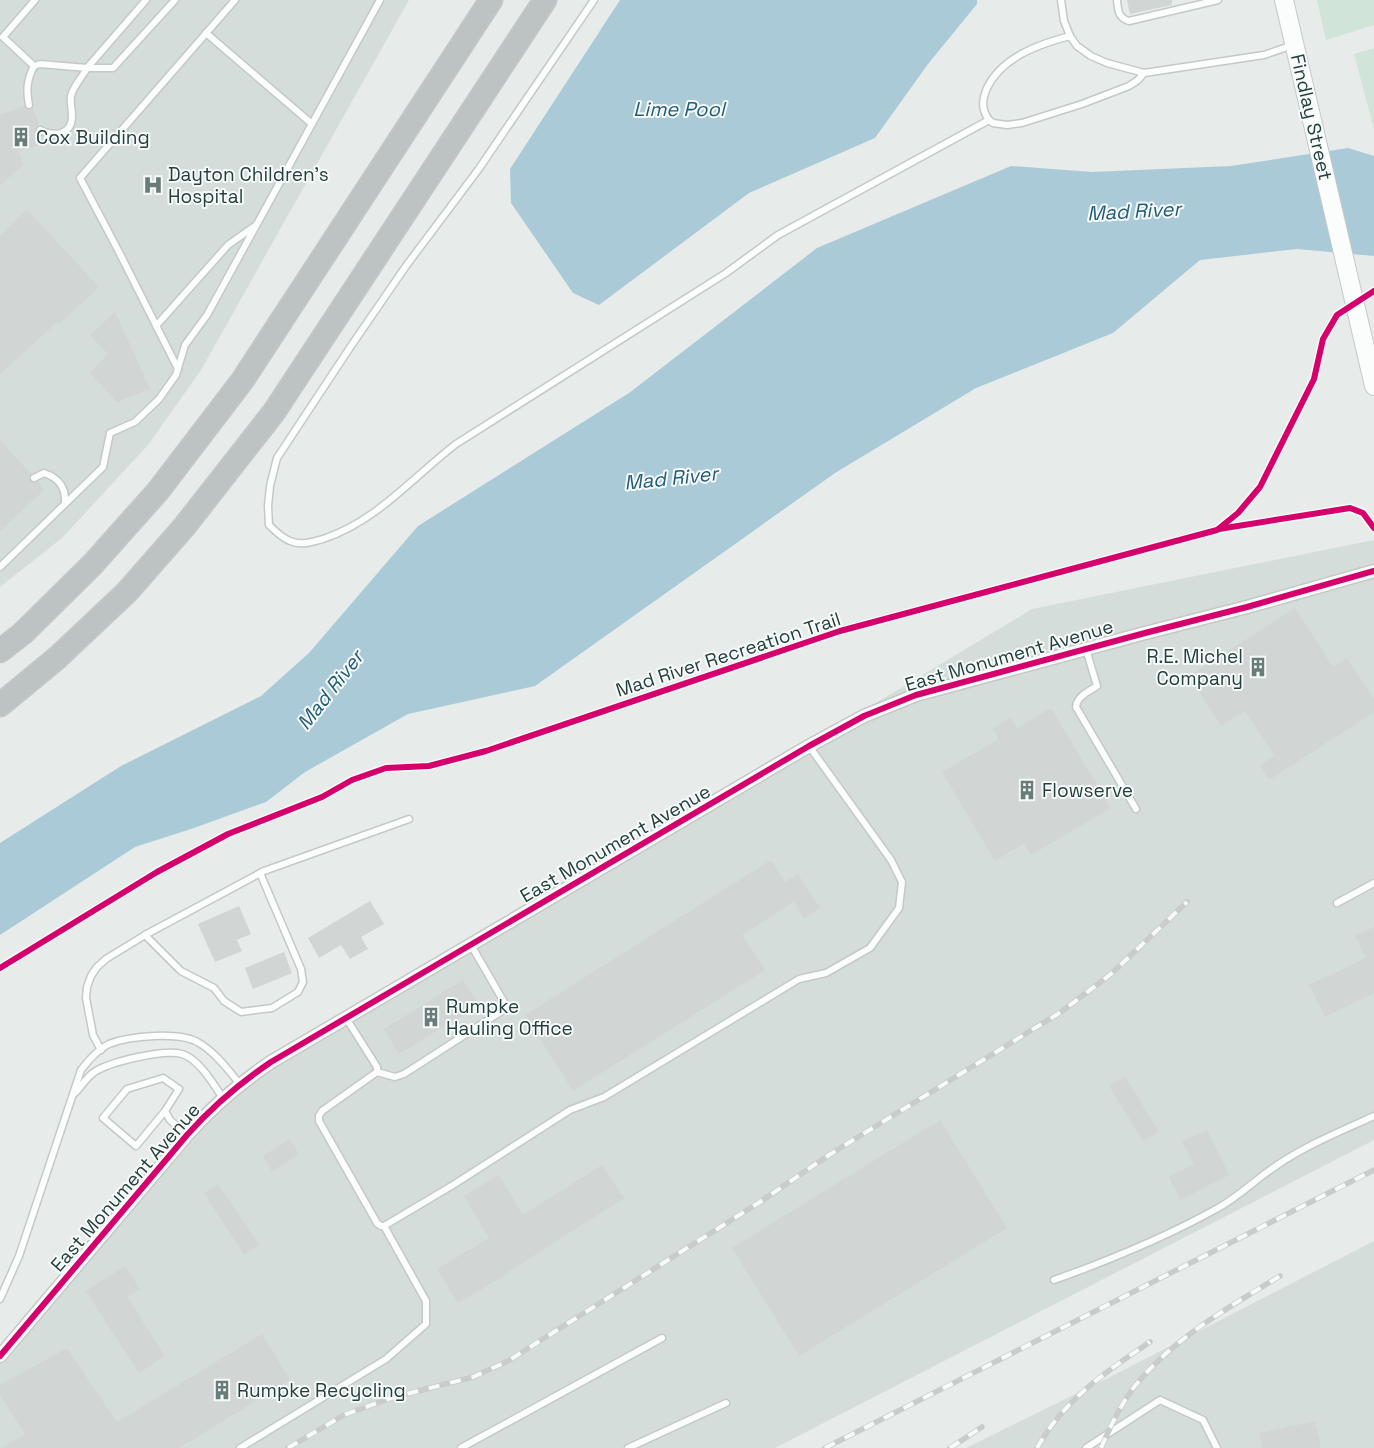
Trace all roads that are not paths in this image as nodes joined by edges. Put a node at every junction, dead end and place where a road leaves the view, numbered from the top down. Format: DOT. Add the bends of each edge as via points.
graph roads {
  1 [pos="36,0"];
  2 [pos="146,0"];
  3 [pos="235,0"];
  4 [pos="380,0"];
  5 [pos="546,0"];
  6 [pos="594,0"];
  7 [pos="1062,0"];
  8 [pos="1117,0"];
  9 [pos="1218,0"];
  10 [pos="1284,0"];
  11 [pos="173,1"];
  12 [pos="486,6"];
  13 [pos="206,33"];
  14 [pos="1070,36"];
  15 [pos="1295,44"];
  16 [pos="34,66"];
  17 [pos="87,68"];
  18 [pos="1144,73"];
  19 [pos="29,104"];
  20 [pos="989,120"];
  21 [pos="312,124"];
  22 [pos="40,130"];
  23 [pos="257,224"];
  24 [pos="156,326"];
  25 [pos="178,369"];
  26 [pos="1374,386"];
  27 [pos="34,478"];
  28 [pos="65,504"];
  29 [pos="0,567"];
  30 [pos="1374,571"];
  31 [pos="1086,649"];
  32 [pos="0,652"];
  33 [pos="0,706"];
  34 [pos="809,746"];
  35 [pos="1136,809"];
  36 [pos="409,819"];
  37 [pos="260,873"];
  38 [pos="1374,883"];
  39 [pos="1336,903"];
  40 [pos="144,935"];
  41 [pos="471,945"];
  42 [pos="346,1018"];
  43 [pos="101,1050"];
  44 [pos="378,1072"];
  45 [pos="240,1084"];
  46 [pos="74,1094"];
  47 [pos="223,1098"];
  48 [pos="165,1111"];
  49 [pos="1374,1116"];
  50 [pos="187,1135"];
  51 [pos="384,1226"];
  52 [pos="1054,1280"];
  53 [pos="0,1298"];
  54 [pos="662,1338"];
  55 [pos="0,1356"];
  56 [pos="726,1403"];
  57 [pos="240,1448"];
  58 [pos="461,1448"];
  59 [pos="628,1448"];
  60 [pos="1086,1448"];
  61 [pos="1217,1448"];
  1 -- 16 [label="lane" via="3,37"];
  2 -- 17 [label="lane"];
  3 -- 13 [label="lane"];
  4 -- 21 [label="lane"];
  5 -- 33 [label="highway" via="274,412 184,527 128,592"];
  6 -- 20 [label="lane" via="478,170 406,266 277,458 270,486 269,525 290,542 310,543 355,524 392,500 456,444 726,273 778,235"];
  7 -- 14 [label="lane" via="1064,21"];
  8 -- 9 [label="lane" via="1120,14 1129,22"];
  10 -- 15 [label="main road, Findlay Street"];
  11 -- 17 [label="lane" via="113,68"];
  12 -- 32 [label="highway" via="242,381 158,491 92,565"];
  13 -- 21 [label="lane"];
  13 -- 24 [label="lane" via="80,178"];
  14 -- 18 [label="lane" via="1091,56"];
  14 -- 20 [label="lane" via="1032,48 998,71 983,96 984,114"];
  15 -- 18 [label="lane" via="1264,55"];
  15 -- 26 [label="main road, Findlay Street"];
  16 -- 17 [label="lane"];
  16 -- 19 [label="lane" via="27,80"];
  17 -- 22 [label="lane" via="71,94 72,117 66,132 52,135"];
  18 -- 20 [label="lane" via="1129,86 1022,123 1000,124"];
  21 -- 23 [label="lane"];
  23 -- 24 [label="lane" via="228,245"];
  23 -- 25 [label="lane" via="207,315 184,344"];
  24 -- 25 [label="lane"];
  25 -- 28 [label="lane" via="159,399 135,422 110,433 103,467"];
  27 -- 28 [label="lane" via="44,473 59,481 66,496"];
  28 -- 29 [label="lane"];
  30 -- 31 [label="street, East Monument Avenue"];
  31 -- 34 [label="street, East Monument Avenue" via="916,696 864,716"];
  31 -- 35 [label="lane" via="1097,686 1079,698 1076,707"];
  34 -- 41 [label="street, East Monument Avenue"];
  34 -- 51 [label="lane" via="891,860 902,882 899,908 870,948 826,973 799,980 604,1097 570,1110"];
  36 -- 37 [label="lane"];
  37 -- 40 [label="lane"];
  37 -- 40 [label="lane" via="301,969 303,982 298,992 272,1008 241,1012 224,1001 214,988 181,971"];
  38 -- 39 [label="lane"];
  40 -- 43 [label="lane" via="106,959 91,976 86,998 88,1013 93,1035"];
  41 -- 42 [label="street, East Monument Avenue"];
  41 -- 44 [label="lane" via="504,1002 502,1011 404,1074 387,1076"];
  42 -- 44 [label="lane"];
  42 -- 45 [label="street, East Monument Avenue"];
  43 -- 45 [label="lane" via="108,1045 148,1036 173,1036 198,1042 215,1055"];
  43 -- 46 [label="lane" via="81,1070"];
  44 -- 51 [label="lane" via="322,1111 319,1121 377,1223"];
  45 -- 47 [label="street, East Monument Avenue"];
  46 -- 47 [label="lane" via="93,1074 108,1065 158,1054 182,1054 200,1066"];
  46 -- 53 [label="lane" via="19,1256"];
  47 -- 50 [label="street, East Monument Avenue"];
  48 -- 48 [label="lane" via="179,1089 163,1078 128,1089 103,1118 136,1146"];
  48 -- 50 [label="lane"];
  49 -- 52 [label="lane" via="1288,1158 1218,1208 1154,1239"];
  50 -- 55 [label="street, East Monument Avenue"];
  51 -- 57 [label="lane" via="426,1301 426,1324 386,1359"];
  54 -- 58 [label="lane"];
  56 -- 59 [label="lane"];
  60 -- 61 [label="lane" via="1160,1400 1203,1420"];
}
